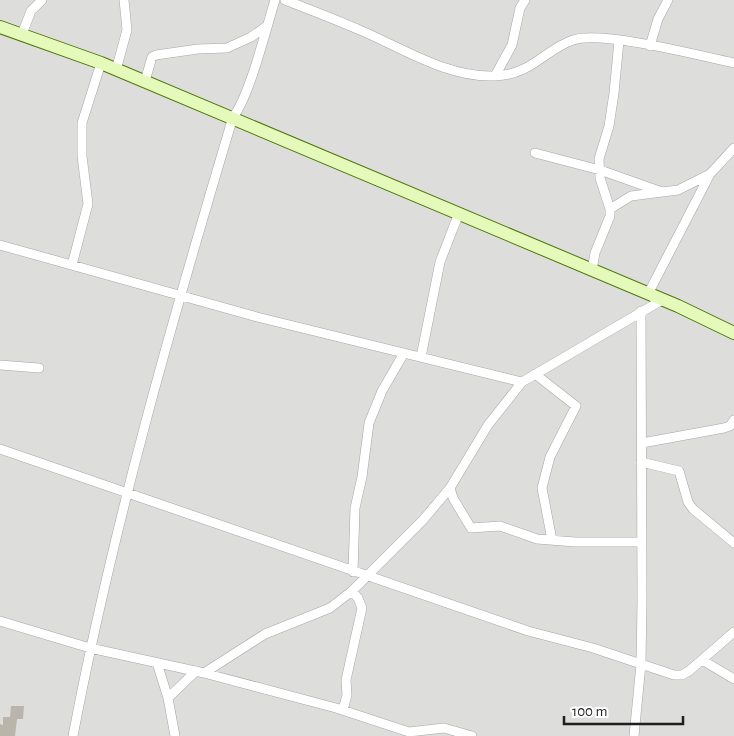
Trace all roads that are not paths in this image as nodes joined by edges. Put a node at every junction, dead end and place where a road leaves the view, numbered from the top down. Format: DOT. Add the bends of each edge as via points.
graph roads {
  1 [pos="42,0"];
  2 [pos="124,0"];
  3 [pos="275,0"];
  4 [pos="285,0"];
  5 [pos="525,0"];
  6 [pos="668,0"];
  7 [pos="267,26"];
  8 [pos="0,27"];
  9 [pos="22,34"];
  10 [pos="619,41"];
  11 [pos="650,46"];
  12 [pos="101,62"];
  13 [pos="734,63"];
  14 [pos="116,70"];
  15 [pos="495,76"];
  16 [pos="145,81"];
  17 [pos="233,117"];
  18 [pos="734,148"];
  19 [pos="535,153"];
  20 [pos="600,170"];
  21 [pos="710,174"];
  22 [pos="662,192"];
  23 [pos="610,209"];
  24 [pos="459,212"];
  25 [pos="0,245"];
  26 [pos="72,265"];
  27 [pos="592,270"];
  28 [pos="180,294"];
  29 [pos="648,294"];
  30 [pos="662,300"];
  31 [pos="641,311"];
  32 [pos="734,333"];
  33 [pos="404,353"];
  34 [pos="421,357"];
  35 [pos="0,365"];
  36 [pos="39,368"];
  37 [pos="535,374"];
  38 [pos="522,382"];
  39 [pos="734,420"];
  40 [pos="642,443"];
  41 [pos="0,449"];
  42 [pos="640,462"];
  43 [pos="450,488"];
  44 [pos="127,493"];
  45 [pos="552,540"];
  46 [pos="641,542"];
  47 [pos="734,543"];
  48 [pos="353,572"];
  49 [pos="366,577"];
  50 [pos="352,591"];
  51 [pos="0,621"];
  52 [pos="734,632"];
  53 [pos="90,648"];
  54 [pos="702,660"];
  55 [pos="157,663"];
  56 [pos="640,664"];
  57 [pos="200,672"];
  58 [pos="734,679"];
  59 [pos="168,698"];
  60 [pos="343,710"];
  61 [pos="73,736"];
  62 [pos="175,736"];
  63 [pos="472,736"];
  64 [pos="634,736"];
  1 -- 9 [label="street" via="32,10"];
  2 -- 14 [label="street" via="127,30"];
  3 -- 7 [label="street"];
  4 -- 15 [label="street" via="421,59 471,74"];
  5 -- 15 [label="street" via="520,8 512,45"];
  6 -- 11 [label="street"];
  7 -- 16 [label="street" via="227,48 156,55 152,57"];
  7 -- 17 [label="street" via="239,110"];
  8 -- 9 [label="main road"];
  9 -- 12 [label="main road"];
  10 -- 11 [label="street"];
  10 -- 15 [label="street" via="585,37 572,40 533,65"];
  10 -- 20 [label="street" via="614,93 599,159"];
  11 -- 13 [label="street"];
  12 -- 14 [label="main road"];
  12 -- 26 [label="street" via="82,122 88,204"];
  14 -- 16 [label="main road"];
  16 -- 17 [label="main road"];
  17 -- 24 [label="main road"];
  17 -- 28 [label="street"];
  18 -- 21 [label="street"];
  19 -- 20 [label="street"];
  20 -- 22 [label="street"];
  20 -- 23 [label="street"];
  21 -- 22 [label="street" via="678,190"];
  21 -- 29 [label="street"];
  22 -- 23 [label="street" via="631,196"];
  23 -- 27 [label="street" via="609,222 595,253"];
  24 -- 27 [label="main road"];
  24 -- 34 [label="street" via="440,262"];
  25 -- 26 [label="street"];
  26 -- 28 [label="street"];
  27 -- 29 [label="main road"];
  28 -- 33 [label="street" via="257,317"];
  28 -- 44 [label="street"];
  29 -- 30 [label="main road"];
  30 -- 31 [label="street"];
  30 -- 32 [label="main road"];
  31 -- 37 [label="street"];
  31 -- 40 [label="street"];
  33 -- 34 [label="street"];
  33 -- 48 [label="street" via="382,391 369,423 355,508"];
  34 -- 38 [label="street"];
  35 -- 36 [label="street"];
  37 -- 38 [label="street"];
  37 -- 45 [label="street" via="576,406 550,457 542,488"];
  38 -- 43 [label="street" via="488,425"];
  39 -- 40 [label="street" via="724,428"];
  40 -- 42 [label="street"];
  41 -- 44 [label="street"];
  42 -- 46 [label="street"];
  42 -- 47 [label="street" via="679,472 693,509"];
  43 -- 45 [label="street" via="471,528 500,526 537,539"];
  43 -- 49 [label="street"];
  44 -- 48 [label="street"];
  44 -- 53 [label="street"];
  45 -- 46 [label="street"];
  46 -- 56 [label="street"];
  48 -- 49 [label="street"];
  49 -- 50 [label="street"];
  49 -- 56 [label="street"];
  50 -- 57 [label="street" via="330,608 265,634"];
  50 -- 60 [label="street" via="362,608 346,680"];
  51 -- 53 [label="street"];
  52 -- 54 [label="street"];
  53 -- 55 [label="street"];
  53 -- 61 [label="street"];
  54 -- 56 [label="street" via="679,676"];
  54 -- 58 [label="street"];
  55 -- 57 [label="street"];
  55 -- 59 [label="street"];
  56 -- 64 [label="street"];
  57 -- 59 [label="street"];
  57 -- 60 [label="street"];
  59 -- 62 [label="street"];
  60 -- 63 [label="street" via="409,732 444,728"];
}
